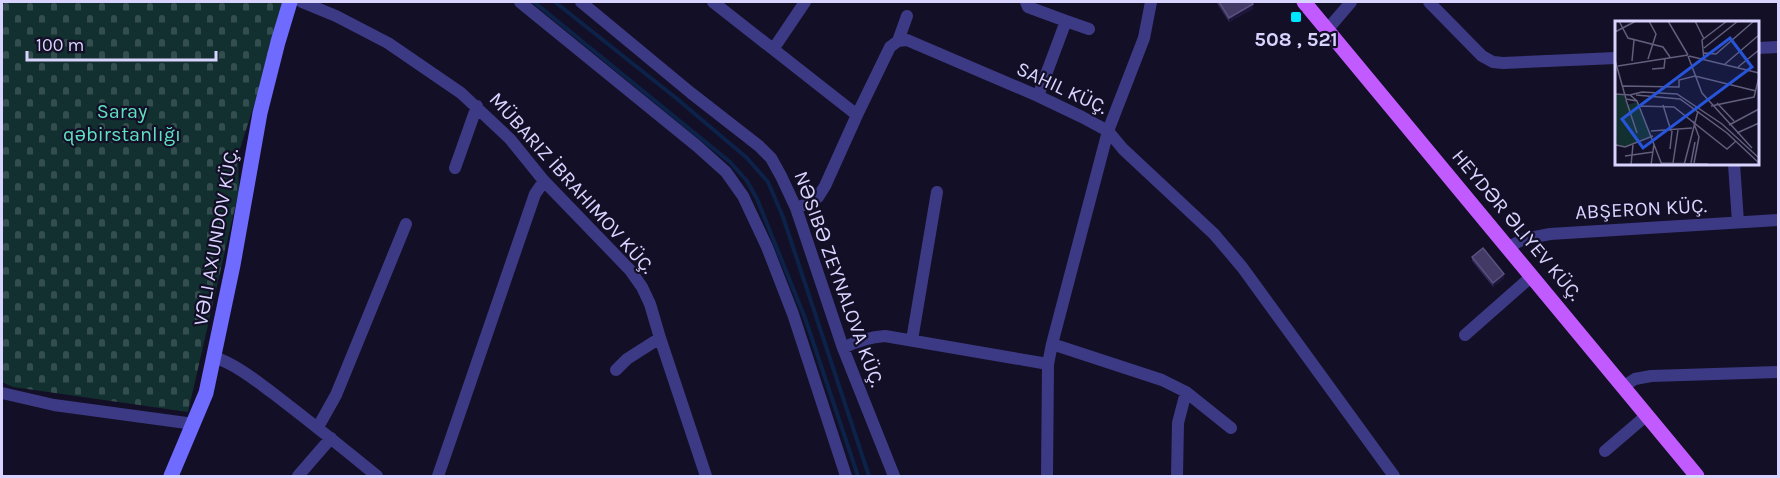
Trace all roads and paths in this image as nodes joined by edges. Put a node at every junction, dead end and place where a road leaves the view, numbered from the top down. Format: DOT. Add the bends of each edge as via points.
graph roads {
  1 [pos="290,2"];
  2 [pos="302,2"];
  3 [pos="520,2"];
  4 [pos="581,2"];
  5 [pos="713,2"];
  6 [pos="805,2"];
  7 [pos="1026,2"];
  8 [pos="1151,2"];
  9 [pos="1304,2"];
  10 [pos="1352,2"];
  11 [pos="1429,2"];
  12 [pos="907,16"];
  13 [pos="1066,21"];
  14 [pos="1089,28"];
  15 [pos="1326,30"];
  16 [pos="898,41"];
  17 [pos="1779,47"];
  18 [pos="774,48"];
  19 [pos="1759,48"];
  20 [pos="1615,58"];
  21 [pos="1038,96"];
  22 [pos="477,106"];
  23 [pos="857,115"];
  24 [pos="1108,131"];
  25 [pos="1734,165"];
  26 [pos="455,168"];
  27 [pos="544,181"];
  28 [pos="937,192"];
  29 [pos="796,208"];
  30 [pos="1779,220"];
  31 [pos="1738,222"];
  32 [pos="406,224"];
  33 [pos="1508,248"];
  34 [pos="1532,276"];
  35 [pos="1465,335"];
  36 [pos="660,338"];
  37 [pos="912,340"];
  38 [pos="1052,344"];
  39 [pos="843,348"];
  40 [pos="214,357"];
  41 [pos="1048,364"];
  42 [pos="616,370"];
  43 [pos="1779,372"];
  44 [pos="1624,386"];
  45 [pos="1186,392"];
  46 [pos="2,395"];
  47 [pos="1647,415"];
  48 [pos="194,424"];
  49 [pos="318,427"];
  50 [pos="1231,428"];
  51 [pos="331,438"];
  52 [pos="1605,451"];
  53 [pos="171,477"];
  54 [pos="298,477"];
  55 [pos="377,477"];
  56 [pos="438,477"];
  57 [pos="706,477"];
  58 [pos="846,477"];
  59 [pos="894,477"];
  60 [pos="1047,477"];
  61 [pos="1177,477"];
  62 [pos="1394,477"];
  63 [pos="1697,477"];
  1 -- 40 [label="street, VƏLI AXUNDOV KÜÇ." via="260,113"];
  2 -- 22 [label="street, MÜBARIZ İBRAHIMOV KÜÇ." via="388,43"];
  3 -- 58 [label="street" via="697,146 726,172 743,196 793,314"];
  4 -- 29 [label="street, NƏSIBƏ ZEYNALOVA KÜÇ." via="759,146 771,158"];
  5 -- 18 [label="street"];
  6 -- 18 [label="street"];
  7 -- 13 [label="street" via="1028,7"];
  8 -- 24 [label="street" via="1144,38"];
  9 -- 15 [label="main road, HEYDƏR ƏLIYEV KÜÇ."];
  10 -- 15 [label="street"];
  11 -- 20 [label="street" via="1482,56 1493,62"];
  12 -- 16 [label="street"];
  13 -- 14 [label="street"];
  13 -- 21 [label="street"];
  15 -- 33 [label="main road, HEYDƏR ƏLIYEV KÜÇ."];
  16 -- 21 [label="street, SAHIL KÜÇ." via="907,40"];
  16 -- 23 [label="street" via="890,47"];
  17 -- 19 [label="street"];
  18 -- 23 [label="street"];
  21 -- 24 [label="street, SAHIL KÜÇ."];
  22 -- 26 [label="street"];
  22 -- 27 [label="street, MÜBARIZ İBRAHIMOV KÜÇ."];
  23 -- 29 [label="street" via="818,197"];
  24 -- 38 [label="street"];
  24 -- 62 [label="street, SAHIL KÜÇ." via="1214,234 1242,267"];
  25 -- 31 [label="street"];
  27 -- 36 [label="street, MÜBARIZ İBRAHIMOV KÜÇ." via="630,270 650,304"];
  27 -- 56 [label="street" via="534,194"];
  28 -- 37 [label="street"];
  29 -- 39 [label="street, NƏSIBƏ ZEYNALOVA KÜÇ."];
  30 -- 31 [label="street, ABŞERON KÜÇ."];
  31 -- 33 [label="street, ABŞERON KÜÇ." via="1550,234 1524,239"];
  32 -- 49 [label="street" via="336,395"];
  33 -- 34 [label="main road, HEYDƏR ƏLIYEV KÜÇ."];
  34 -- 35 [label="street"];
  34 -- 44 [label="main road, HEYDƏR ƏLIYEV KÜÇ."];
  36 -- 42 [label="street"];
  36 -- 57 [label="street, MÜBARIZ İBRAHIMOV KÜÇ."];
  37 -- 39 [label="street" via="872,337"];
  37 -- 41 [label="street"];
  38 -- 41 [label="street"];
  38 -- 45 [label="street" via="1162,380"];
  39 -- 59 [label="street, NƏSIBƏ ZEYNALOVA KÜÇ."];
  40 -- 48 [label="street, VƏLI AXUNDOV KÜÇ."];
  40 -- 49 [label="street" via="242,370"];
  41 -- 60 [label="street"];
  43 -- 44 [label="street" via="1651,376"];
  44 -- 47 [label="main road, HEYDƏR ƏLIYEV KÜÇ."];
  45 -- 50 [label="street"];
  45 -- 61 [label="street" via="1178,423"];
  46 -- 48 [label="street"];
  47 -- 52 [label="street"];
  47 -- 63 [label="main road, HEYDƏR ƏLIYEV KÜÇ."];
  48 -- 53 [label="street, VƏLI AXUNDOV KÜÇ."];
  49 -- 51 [label="street"];
  51 -- 54 [label="street"];
  51 -- 55 [label="street"];
}
